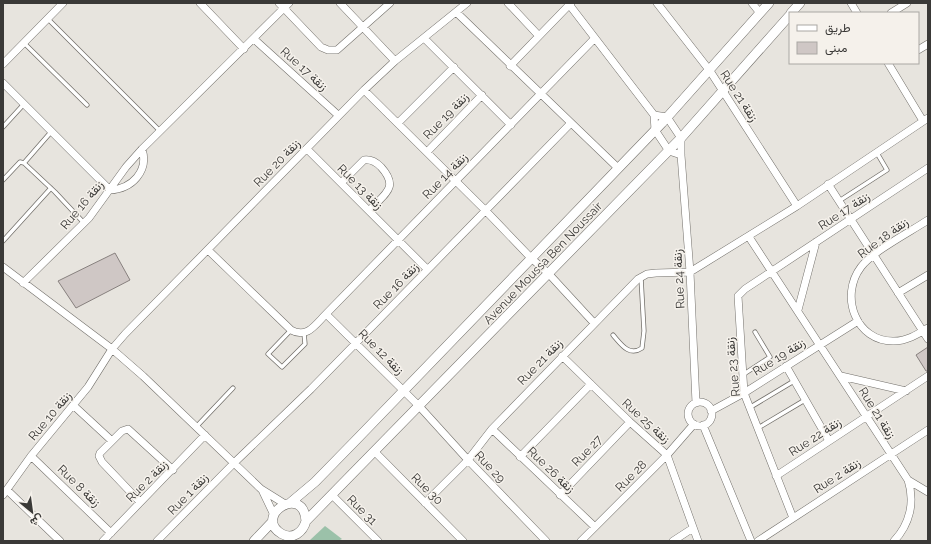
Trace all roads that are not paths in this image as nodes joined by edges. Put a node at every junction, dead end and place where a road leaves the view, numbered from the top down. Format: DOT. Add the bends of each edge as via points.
graph roads {
  1 [pos="200,3"];
  2 [pos="340,3"];
  3 [pos="390,3"];
  4 [pos="467,3"];
  5 [pos="508,3"];
  6 [pos="657,3"];
  7 [pos="752,3"];
  8 [pos="769,3"];
  9 [pos="800,3"];
  10 [pos="850,3"];
  11 [pos="907,3"];
  12 [pos="61,4"];
  13 [pos="570,4"];
  14 [pos="284,5"];
  15 [pos="456,12"];
  16 [pos="793,12"];
  17 [pos="856,12"];
  18 [pos="893,12"];
  19 [pos="760,14"];
  20 [pos="789,16"];
  21 [pos="48,19"];
  22 [pos="363,26"];
  23 [pos="539,36"];
  24 [pos="424,38"];
  25 [pos="595,38"];
  26 [pos="254,39"];
  27 [pos="24,43"];
  28 [pos="928,44"];
  29 [pos="244,49"];
  30 [pos="919,49"];
  31 [pos="396,61"];
  32 [pos="3,64"];
  33 [pos="892,64"];
  34 [pos="510,66"];
  35 [pos="454,67"];
  36 [pos="710,71"];
  37 [pos="3,83"];
  38 [pos="364,90"];
  39 [pos="723,92"];
  40 [pos="482,95"];
  41 [pos="541,95"];
  42 [pos="24,104"];
  43 [pos="87,105"];
  44 [pos="654,114"];
  45 [pos="338,115"];
  46 [pos="667,117"];
  47 [pos="925,119"];
  48 [pos="398,123"];
  49 [pos="571,123"];
  50 [pos="511,125"];
  51 [pos="3,127"];
  52 [pos="655,130"];
  53 [pos="160,131"];
  54 [pos="51,132"];
  55 [pos="681,138"];
  56 [pos="142,149"];
  57 [pos="307,149"];
  58 [pos="669,151"];
  59 [pos="426,152"];
  60 [pos="877,152"];
  61 [pos="681,155"];
  62 [pos="24,163"];
  63 [pos="618,168"];
  64 [pos="928,168"];
  65 [pos="3,180"];
  66 [pos="456,181"];
  67 [pos="341,183"];
  68 [pos="828,184"];
  69 [pos="51,188"];
  70 [pos="110,190"];
  71 [pos="839,201"];
  72 [pos="797,206"];
  73 [pos="485,210"];
  74 [pos="369,211"];
  75 [pos="851,220"];
  76 [pos="928,220"];
  77 [pos="84,223"];
  78 [pos="749,237"];
  79 [pos="399,240"];
  80 [pos="3,241"];
  81 [pos="816,242"];
  82 [pos="208,250"];
  83 [pos="874,255"];
  84 [pos="531,258"];
  85 [pos="3,267"];
  86 [pos="427,269"];
  87 [pos="690,272"];
  88 [pos="772,272"];
  89 [pos="548,273"];
  90 [pos="928,275"];
  91 [pos="641,278"];
  92 [pos="23,283"];
  93 [pos="898,293"];
  94 [pos="798,310"];
  95 [pos="326,314"];
  96 [pos="858,321"];
  97 [pos="594,323"];
  98 [pos="925,329"];
  99 [pos="291,330"];
  100 [pos="307,331"];
  101 [pos="756,332"];
  102 [pos="613,335"];
  103 [pos="928,339"];
  104 [pos="356,342"];
  105 [pos="820,345"];
  106 [pos="112,349"];
  107 [pos="562,356"];
  108 [pos="786,366"];
  109 [pos="743,375"];
  110 [pos="841,376"];
  111 [pos="928,376"];
  112 [pos="794,381"];
  113 [pos="591,384"];
  114 [pos="233,388"];
  115 [pos="403,390"];
  116 [pos="906,391"];
  117 [pos="744,393"];
  118 [pos="806,400"];
  119 [pos="696,403"];
  120 [pos="73,406"];
  121 [pos="419,406"];
  122 [pos="750,408"];
  123 [pos="711,411"];
  124 [pos="866,417"];
  125 [pos="630,422"];
  126 [pos="694,424"];
  127 [pos="703,425"];
  128 [pos="196,427"];
  129 [pos="758,428"];
  130 [pos="492,429"];
  131 [pos="928,430"];
  132 [pos="205,435"];
  133 [pos="112,441"];
  134 [pos="829,441"];
  135 [pos="375,452"];
  136 [pos="890,454"];
  137 [pos="667,455"];
  138 [pos="31,456"];
  139 [pos="520,457"];
  140 [pos="468,460"];
  141 [pos="234,462"];
  142 [pos="173,470"];
  143 [pos="776,476"];
  144 [pos="908,480"];
  145 [pos="261,489"];
  146 [pos="928,492"];
  147 [pos="5,493"];
  148 [pos="332,495"];
  149 [pos="560,495"];
  150 [pos="140,502"];
  151 [pos="425,503"];
  152 [pos="287,504"];
  153 [pos="274,518"];
  154 [pos="793,518"];
  155 [pos="306,521"];
  156 [pos="595,527"];
  157 [pos="693,528"];
  158 [pos="111,533"];
  159 [pos="289,538"];
  160 [pos="60,541"];
  161 [pos="103,541"];
  162 [pos="157,541"];
  163 [pos="254,541"];
  164 [pos="378,541"];
  165 [pos="463,541"];
  166 [pos="546,541"];
  167 [pos="580,541"];
  168 [pos="673,541"];
  169 [pos="698,541"];
  170 [pos="751,541"];
  171 [pos="758,541"];
  172 [pos="894,541"];
  1 -- 29 [label="street"];
  2 -- 22 [label="street"];
  3 -- 22 [label="street"];
  4 -- 15 [label="street, Rue 20 زنقة"];
  5 -- 23 [label="street"];
  6 -- 36 [label="street, Rue 21 زنقة"];
  7 -- 19 [label="street"];
  8 -- 19 [label="street, Avenue Moussa Ben Noussair"];
  9 -- 16 [label="street, Avenue Moussa Ben Noussair"];
  10 -- 17 [label="street"];
  11 -- 18 [label="street"];
  12 -- 21 [label="street"];
  13 -- 23 [label="street"];
  13 -- 25 [label="street"];
  14 -- 22 [label="street" via="321,47 328,50 337,50"];
  14 -- 26 [label="street, Rue 16 زنقة"];
  15 -- 24 [label="street, Rue 20 زنقة"];
  15 -- 34 [label="street"];
  19 -- 36 [label="street, Avenue Moussa Ben Noussair"];
  20 -- 39 [label="street, Avenue Moussa Ben Noussair"];
  21 -- 27 [label="street"];
  21 -- 53 [label="lane"];
  22 -- 31 [label="street"];
  23 -- 34 [label="street"];
  24 -- 31 [label="street, Rue 20 زنقة"];
  24 -- 35 [label="street"];
  25 -- 41 [label="street, Rue 14 زنقة"];
  25 -- 44 [label="street"];
  26 -- 29 [label="street, Rue 16 زنقة"];
  26 -- 45 [label="street, Rue 17 زنقة"];
  27 -- 32 [label="street"];
  27 -- 43 [label="lane"];
  28 -- 30 [label="street"];
  29 -- 53 [label="street, Rue 16 زنقة"];
  31 -- 38 [label="street, Rue 20 زنقة"];
  33 -- 47 [label="street"];
  34 -- 41 [label="street"];
  35 -- 40 [label="street"];
  35 -- 48 [label="street"];
  36 -- 39 [label="street, Rue 21 زنقة"];
  36 -- 46 [label="street, Avenue Moussa Ben Noussair"];
  37 -- 42 [label="street"];
  38 -- 45 [label="street, Rue 20 زنقة"];
  38 -- 48 [label="street"];
  39 -- 55 [label="street, Avenue Moussa Ben Noussair"];
  39 -- 72 [label="street, Rue 21 زنقة"];
  40 -- 50 [label="street"];
  40 -- 59 [label="street, Rue 19 زنقة"];
  41 -- 49 [label="street"];
  41 -- 50 [label="street, Rue 14 زنقة"];
  42 -- 51 [label="lane"];
  42 -- 54 [label="street"];
  44 -- 46 [label="street"];
  44 -- 52 [label="street"];
  45 -- 57 [label="street, Rue 20 زنقة"];
  46 -- 52 [label="street, Avenue Moussa Ben Noussair"];
  46 -- 55 [label="street"];
  47 -- 60 [label="street"];
  48 -- 59 [label="street"];
  49 -- 63 [label="street"];
  49 -- 73 [label="street, Rue 16 زنقة"];
  50 -- 66 [label="street, Rue 14 زنقة"];
  52 -- 58 [label="street"];
  52 -- 63 [label="street, Avenue Moussa Ben Noussair"];
  53 -- 56 [label="street, Rue 16 زنقة"];
  54 -- 62 [label="lane"];
  54 -- 70 [label="street"];
  55 -- 58 [label="street, Avenue Moussa Ben Noussair"];
  55 -- 61 [label="street, Rue 24 زنقة"];
  56 -- 70 [label="street, Rue 16 زنقة"];
  56 -- 70 [label="street" via="145,164 141,171 129,184 117,190"];
  57 -- 67 [label="street, Rue 13 زنقة"];
  57 -- 82 [label="street, Rue 20 زنقة"];
  58 -- 61 [label="street"];
  58 -- 89 [label="street, Avenue Moussa Ben Noussair"];
  59 -- 66 [label="street"];
  60 -- 68 [label="street"];
  60 -- 71 [label="lane" via="887,170"];
  61 -- 87 [label="street, Rue 24 زنقة"];
  62 -- 65 [label="lane" via="16,164"];
  62 -- 69 [label="lane"];
  63 -- 84 [label="street, Avenue Moussa Ben Noussair"];
  64 -- 75 [label="street, Rue 17 زنقة"];
  66 -- 73 [label="street"];
  66 -- 79 [label="street, Rue 14 زنقة"];
  67 -- 74 [label="street, Rue 13 زنقة"];
  67 -- 74 [label="street" via="364,160 372,160 380,166 391,183"];
  68 -- 71 [label="street"];
  68 -- 72 [label="street"];
  69 -- 77 [label="lane"];
  69 -- 80 [label="lane"];
  70 -- 77 [label="street, Rue 16 زنقة"];
  71 -- 75 [label="street"];
  72 -- 78 [label="street"];
  73 -- 84 [label="street"];
  73 -- 86 [label="street, Rue 16 زنقة"];
  74 -- 79 [label="street, Rue 13 زنقة"];
  75 -- 81 [label="street, Rue 17 زنقة"];
  75 -- 83 [label="street"];
  76 -- 83 [label="street, Rue 18 زنقة"];
  77 -- 92 [label="street, Rue 16 زنقة"];
  78 -- 87 [label="street"];
  78 -- 88 [label="street, Rue 21 زنقة"];
  79 -- 86 [label="street, Rue 13 زنقة"];
  79 -- 95 [label="street, Rue 14 زنقة"];
  81 -- 88 [label="street, Rue 17 زنقة"];
  81 -- 94 [label="street"];
  82 -- 99 [label="street"];
  82 -- 106 [label="street, Rue 20 زنقة"];
  83 -- 93 [label="street"];
  83 -- 96 [label="street, Rue 18 زنقة" via="861,267 853,284 851,304"];
  84 -- 89 [label="street"];
  84 -- 115 [label="street, Avenue Moussa Ben Noussair"];
  85 -- 92 [label="street"];
  86 -- 104 [label="street, Rue 16 زنقة"];
  87 -- 91 [label="street, Rue 21 زنقة" via="656,273"];
  87 -- 119 [label="street, Rue 24 زنقة"];
  88 -- 94 [label="street, Rue 21 زنقة"];
  88 -- 109 [label="street, Rue 23 زنقة" via="738,296"];
  89 -- 97 [label="street"];
  89 -- 121 [label="street, Avenue Moussa Ben Noussair"];
  90 -- 93 [label="street"];
  91 -- 97 [label="street, Rue 21 زنقة"];
  91 -- 102 [label="lane" via="644,331 642,348 630,351"];
  92 -- 106 [label="street"];
  93 -- 98 [label="street"];
  94 -- 105 [label="street, Rue 21 زنقة"];
  95 -- 100 [label="street, Rue 14 زنقة"];
  95 -- 104 [label="street, Rue 12 زنقة"];
  96 -- 98 [label="street, Rue 18 زنقة" via="870,334 888,341 906,340"];
  96 -- 105 [label="street, Rue 19 زنقة"];
  97 -- 107 [label="street, Rue 21 زنقة"];
  98 -- 103 [label="street"];
  99 -- 100 [label="street" via="298,334"];
  99 -- 100 [label="lane" via="268,354 282,367 305,344"];
  101 -- 109 [label="lane" via="770,357"];
  104 -- 115 [label="street, Rue 12 زنقة"];
  104 -- 141 [label="street, Rue 16 زنقة"];
  105 -- 108 [label="street, Rue 19 زنقة"];
  105 -- 110 [label="street, Rue 21 زنقة"];
  106 -- 120 [label="street, Rue 10 زنقة" via="96,376"];
  106 -- 128 [label="street"];
  107 -- 113 [label="street, Rue 25 زنقة"];
  107 -- 130 [label="street, Rue 21 زنقة"];
  108 -- 112 [label="street"];
  108 -- 117 [label="street, Rue 19 زنقة"];
  109 -- 117 [label="street, Rue 23 زنقة"];
  110 -- 116 [label="street"];
  110 -- 124 [label="street, Rue 21 زنقة"];
  111 -- 116 [label="street, Rue 22 زنقة"];
  112 -- 118 [label="street"];
  112 -- 122 [label="lane"];
  113 -- 125 [label="street, Rue 25 زنقة"];
  113 -- 139 [label="street"];
  114 -- 128 [label="lane"];
  115 -- 121 [label="street, Rue 12 زنقة"];
  115 -- 152 [label="street, Avenue Moussa Ben Noussair" via="315,482"];
  116 -- 124 [label="street, Rue 22 زنقة"];
  117 -- 122 [label="street, Rue 23 زنقة"];
  117 -- 123 [label="street, Rue 19 زنقة"];
  118 -- 129 [label="lane"];
  118 -- 134 [label="street"];
  119 -- 123 [label="street" via="705,404"];
  119 -- 126 [label="street" via="688,414"];
  120 -- 133 [label="street"];
  120 -- 138 [label="street, Rue 10 زنقة"];
  121 -- 135 [label="street, Avenue Moussa Ben Noussair"];
  121 -- 140 [label="street, Rue 29"];
  122 -- 129 [label="street, Rue 23 زنقة"];
  123 -- 127 [label="street" via="710,420"];
  124 -- 134 [label="street, Rue 22 زنقة"];
  124 -- 136 [label="street, Rue 21 زنقة"];
  125 -- 137 [label="street, Rue 25 زنقة"];
  125 -- 149 [label="street, Rue 27"];
  126 -- 127 [label="street"];
  126 -- 137 [label="street, Rue 28"];
  127 -- 170 [label="street"];
  128 -- 132 [label="street"];
  129 -- 143 [label="street, Rue 23 زنقة"];
  130 -- 139 [label="street, Rue 26 زنقة"];
  130 -- 140 [label="street, Rue 21 زنقة"];
  131 -- 136 [label="street, Rue 2 زنقة"];
  132 -- 141 [label="street"];
  132 -- 142 [label="street, Rue 2 زنقة"];
  133 -- 142 [label="street" via="125,430 131,430"];
  133 -- 150 [label="street" via="100,453 100,459"];
  134 -- 143 [label="street, Rue 22 زنقة"];
  135 -- 148 [label="street, Avenue Moussa Ben Noussair"];
  135 -- 151 [label="street, Rue 30"];
  136 -- 144 [label="street, Rue 21 زنقة"];
  136 -- 154 [label="street, Rue 2 زنقة"];
  137 -- 156 [label="street, Rue 28"];
  137 -- 157 [label="street, Rue 25 زنقة"];
  138 -- 147 [label="street, Rue 10 زنقة"];
  138 -- 158 [label="street, Rue 8 زنقة"];
  139 -- 149 [label="street, Rue 26 زنقة"];
  140 -- 151 [label="street, Rue 21 زنقة"];
  140 -- 166 [label="street, Rue 29"];
  141 -- 145 [label="street"];
  141 -- 162 [label="street, Rue 1 زنقة"];
  142 -- 150 [label="street, Rue 2 زنقة"];
  143 -- 154 [label="street, Rue 23 زنقة"];
  144 -- 146 [label="street"];
  144 -- 172 [label="street" via="912,493 910,511 906,524"];
  145 -- 152 [label="street"];
  145 -- 153 [label="street"];
  147 -- 160 [label="street"];
  148 -- 155 [label="street, Avenue Moussa Ben Noussair"];
  148 -- 164 [label="street, Rue 31"];
  149 -- 156 [label="street, Rue 26 زنقة"];
  150 -- 158 [label="street, Rue 2 زنقة"];
  151 -- 165 [label="street, Rue 30"];
  152 -- 153 [label="street" via="276,510"];
  152 -- 155 [label="street" via="295,504 303,511"];
  153 -- 159 [label="street" via="277,530"];
  153 -- 163 [label="street"];
  154 -- 171 [label="street, Rue 2 زنقة"];
  155 -- 159 [label="street" via="301,531"];
  156 -- 167 [label="street, Rue 28"];
  157 -- 168 [label="street"];
  157 -- 169 [label="street, Rue 25 زنقة"];
  158 -- 161 [label="street, Rue 2 زنقة"];
}
